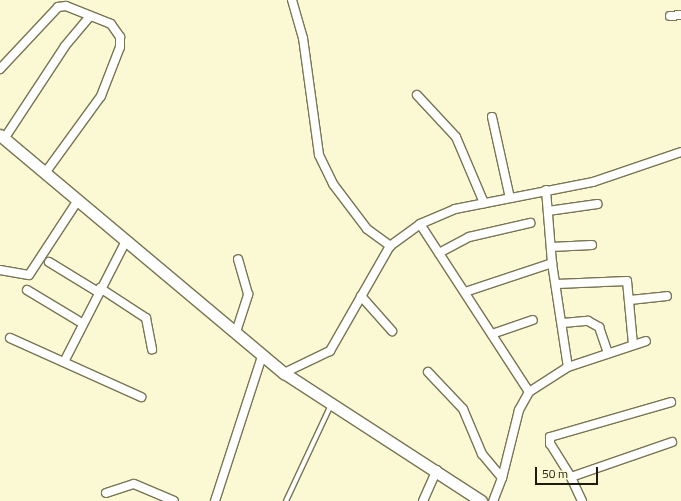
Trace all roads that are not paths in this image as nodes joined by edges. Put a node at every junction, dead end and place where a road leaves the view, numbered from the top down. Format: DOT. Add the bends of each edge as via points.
graph roads {
  1 [pos="292,0"];
  2 [pos="681,15"];
  3 [pos="90,16"];
  4 [pos="670,16"];
  5 [pos="0,69"];
  6 [pos="417,95"];
  7 [pos="492,117"];
  8 [pos="2,137"];
  9 [pos="681,152"];
  10 [pos="45,173"];
  11 [pos="546,190"];
  12 [pos="510,198"];
  13 [pos="78,200"];
  14 [pos="484,203"];
  15 [pos="598,204"];
  16 [pos="548,211"];
  17 [pos="530,223"];
  18 [pos="420,224"];
  19 [pos="126,241"];
  20 [pos="592,245"];
  21 [pos="390,246"];
  22 [pos="551,247"];
  23 [pos="439,253"];
  24 [pos="238,259"];
  25 [pos="50,262"];
  26 [pos="552,262"];
  27 [pos="0,270"];
  28 [pos="557,284"];
  29 [pos="27,290"];
  30 [pos="99,290"];
  31 [pos="465,292"];
  32 [pos="361,296"];
  33 [pos="667,296"];
  34 [pos="630,300"];
  35 [pos="533,320"];
  36 [pos="82,323"];
  37 [pos="563,323"];
  38 [pos="392,331"];
  39 [pos="236,332"];
  40 [pos="492,334"];
  41 [pos="10,338"];
  42 [pos="646,341"];
  43 [pos="633,345"];
  44 [pos="152,349"];
  45 [pos="608,353"];
  46 [pos="262,356"];
  47 [pos="65,360"];
  48 [pos="568,367"];
  49 [pos="428,372"];
  50 [pos="284,373"];
  51 [pos="529,392"];
  52 [pos="141,397"];
  53 [pos="671,402"];
  54 [pos="331,404"];
  55 [pos="672,442"];
  56 [pos="437,470"];
  57 [pos="572,476"];
  58 [pos="502,478"];
  59 [pos="106,493"];
  60 [pos="174,501"];
  61 [pos="215,501"];
  62 [pos="286,501"];
  63 [pos="424,501"];
  64 [pos="481,501"];
  65 [pos="493,501"];
  66 [pos="582,501"];
  1 -- 21 [label="street" via="303,38 319,155 333,184 367,229"];
  2 -- 4 [label="street"];
  3 -- 5 [label="street" via="66,6 58,7"];
  3 -- 8 [label="street" via="65,46"];
  3 -- 10 [label="street" via="117,29 120,47 102,96"];
  6 -- 14 [label="street" via="456,137"];
  7 -- 12 [label="street"];
  8 -- 10 [label="main road"];
  9 -- 11 [label="street" via="593,182"];
  10 -- 13 [label="main road"];
  11 -- 12 [label="street"];
  11 -- 16 [label="street"];
  12 -- 14 [label="street"];
  13 -- 19 [label="main road"];
  13 -- 27 [label="street" via="29,275"];
  14 -- 18 [label="street" via="455,209"];
  15 -- 16 [label="street"];
  16 -- 22 [label="street"];
  17 -- 23 [label="street" via="469,237"];
  18 -- 21 [label="street"];
  18 -- 23 [label="street"];
  19 -- 30 [label="street"];
  19 -- 39 [label="main road"];
  20 -- 22 [label="street"];
  21 -- 32 [label="street"];
  22 -- 26 [label="street"];
  23 -- 31 [label="street"];
  24 -- 39 [label="street" via="248,294"];
  25 -- 30 [label="street"];
  26 -- 28 [label="street"];
  26 -- 31 [label="street"];
  28 -- 34 [label="street" via="624,280 628,284"];
  28 -- 37 [label="street"];
  29 -- 36 [label="street"];
  30 -- 36 [label="street"];
  30 -- 44 [label="street" via="146,318"];
  31 -- 40 [label="street"];
  32 -- 38 [label="street"];
  32 -- 50 [label="street" via="330,352"];
  33 -- 34 [label="street"];
  34 -- 43 [label="street"];
  35 -- 40 [label="street"];
  36 -- 47 [label="street"];
  37 -- 45 [label="street" via="588,321 599,327"];
  37 -- 48 [label="street"];
  39 -- 46 [label="main road"];
  40 -- 51 [label="street"];
  41 -- 47 [label="street"];
  42 -- 43 [label="street"];
  43 -- 45 [label="street"];
  45 -- 48 [label="street"];
  46 -- 50 [label="main road"];
  46 -- 61 [label="street"];
  47 -- 52 [label="street"];
  48 -- 51 [label="street"];
  49 -- 58 [label="street" via="463,409 482,454"];
  50 -- 54 [label="main road"];
  51 -- 58 [label="street" via="519,410"];
  53 -- 57 [label="street" via="550,437 550,444"];
  54 -- 56 [label="main road"];
  54 -- 62 [label="lane"];
  55 -- 57 [label="street"];
  56 -- 63 [label="street"];
  56 -- 64 [label="main road"];
  57 -- 66 [label="street"];
  58 -- 65 [label="street"];
  59 -- 60 [label="street" via="134,484"];
}
